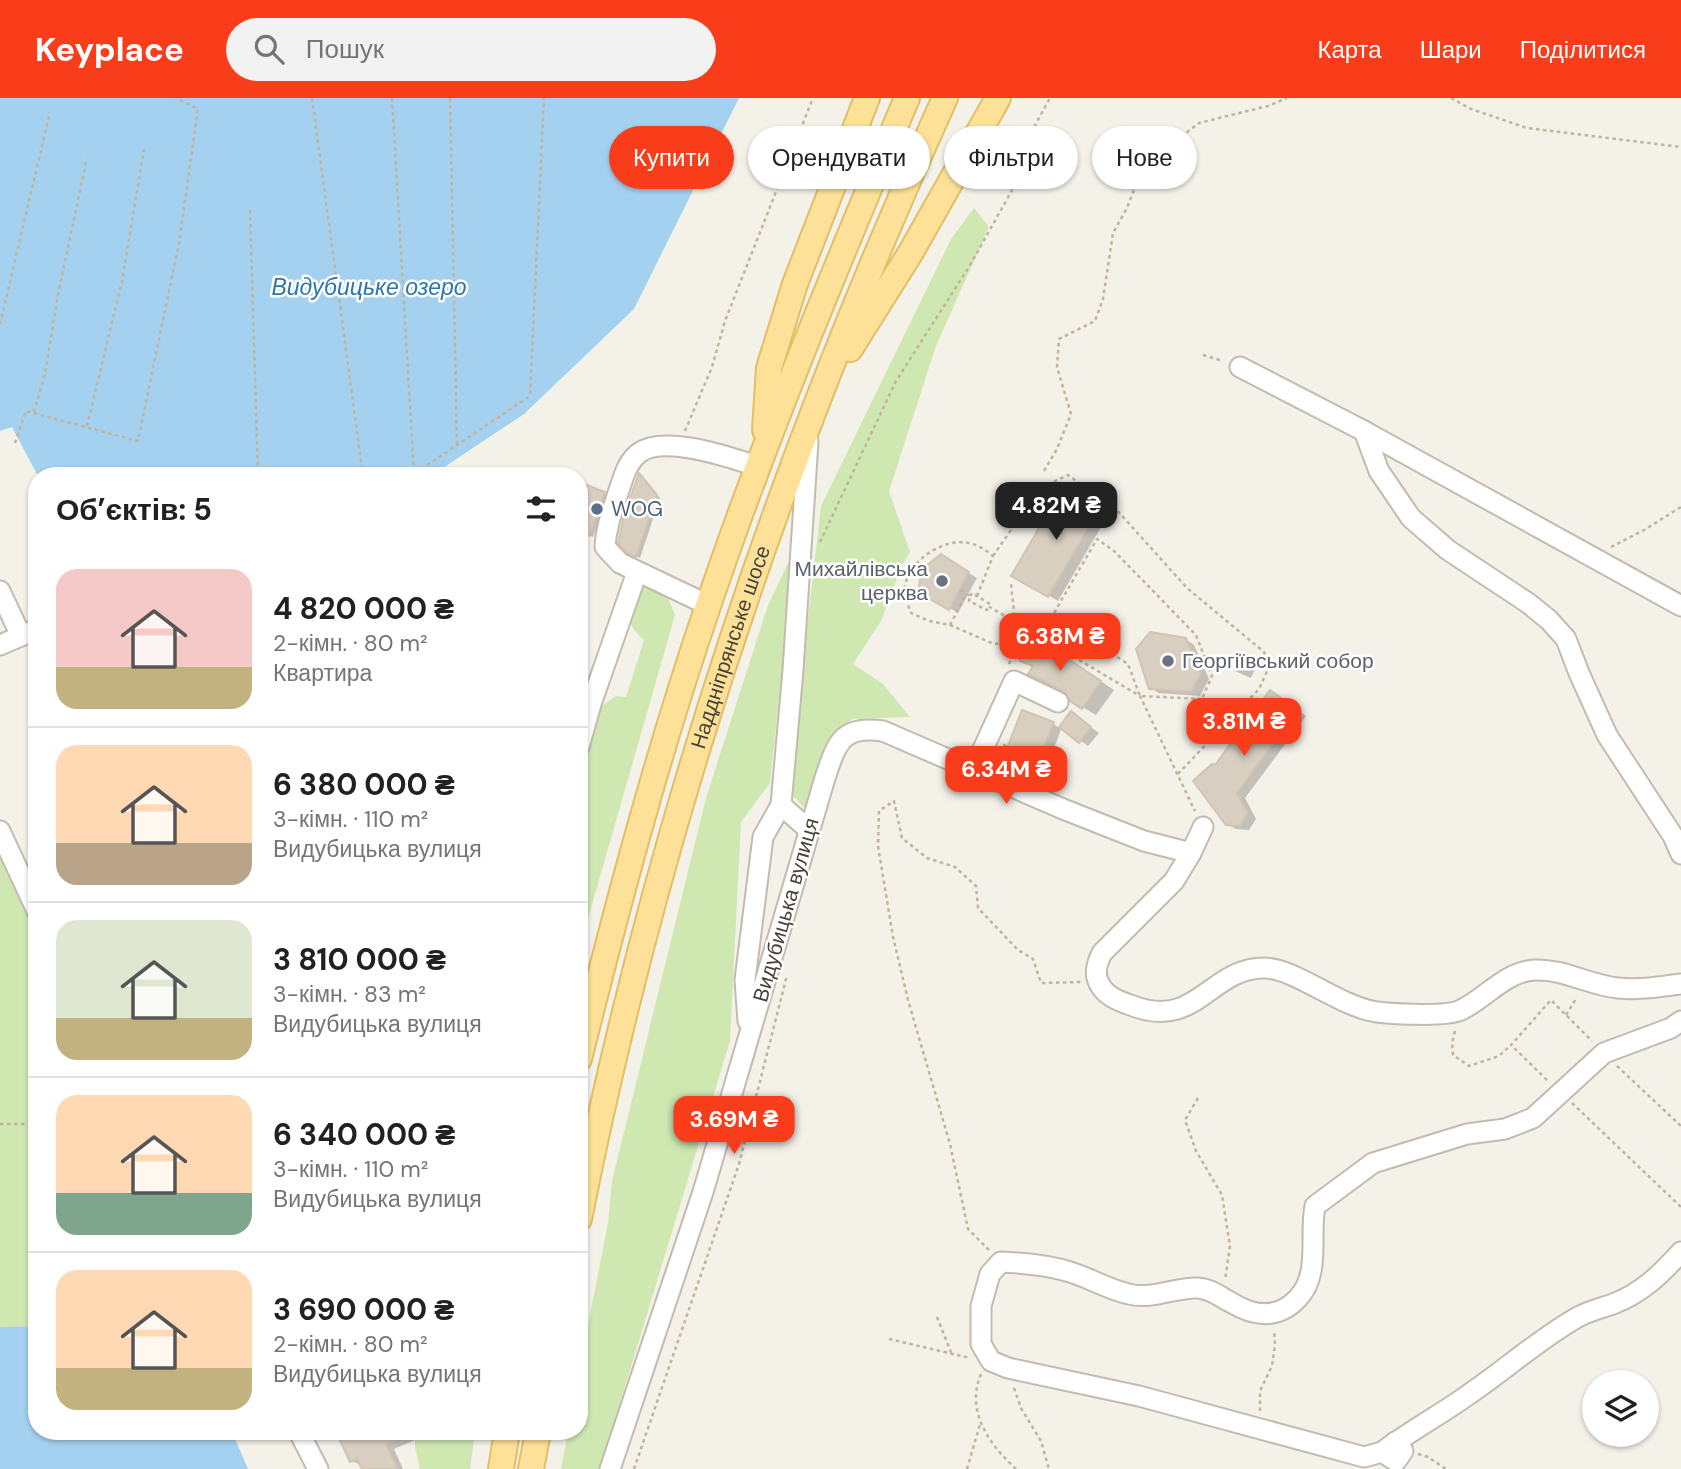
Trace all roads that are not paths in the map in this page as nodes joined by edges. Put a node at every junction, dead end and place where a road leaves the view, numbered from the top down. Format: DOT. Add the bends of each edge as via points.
graph roads {
  1 [pos="867,98"];
  2 [pos="907,98"];
  3 [pos="946,98"];
  4 [pos="998,98"];
  5 [pos="1240,367"];
  6 [pos="813,411"];
  7 [pos="1364,431"];
  8 [pos="761,460"];
  9 [pos="637,572"];
  10 [pos="0,591"];
  11 [pos="708,605"];
  12 [pos="1681,606"];
  13 [pos="28,632"];
  14 [pos="28,633"];
  15 [pos="0,645"];
  16 [pos="1058,702"];
  17 [pos="588,715"];
  18 [pos="974,769"];
  19 [pos="781,805"];
  20 [pos="1203,827"];
  21 [pos="809,830"];
  22 [pos="0,831"];
  23 [pos="1191,853"];
  24 [pos="1681,854"];
  25 [pos="28,892"];
  26 [pos="1681,984"];
  27 [pos="1681,1021"];
  28 [pos="588,1023"];
  29 [pos="749,1032"];
  30 [pos="588,1175"];
  31 [pos="1681,1252"];
  32 [pos="303,1440"];
  33 [pos="506,1440"];
  34 [pos="536,1440"];
  35 [pos="317,1469"];
  36 [pos="501,1469"];
  37 [pos="531,1469"];
  38 [pos="610,1469"];
  1 -- 8 [label="main road" via="794,284 769,368"];
  2 -- 8 [label="main road, Наддніпрянське шосе"];
  3 -- 6 [label="main road, Наддніпрянське шосе" via="893,213"];
  4 -- 6 [label="main road"];
  5 -- 7 [label="street"];
  6 -- 19 [label="street"];
  6 -- 30 [label="main road, Наддніпрянське шосе" via="738,618 688,776"];
  7 -- 12 [label="street"];
  7 -- 24 [label="street" via="1379,471 1411,518 1448,551 1528,603 1566,639 1606,735"];
  8 -- 9 [label="street" via="678,447 656,446 640,452 628,465 606,529 605,547"];
  8 -- 11 [label="main road, Наддніпрянське шосе"];
  9 -- 11 [label="street"];
  9 -- 17 [label="street"];
  10 -- 13 [label="street"];
  11 -- 28 [label="main road, Наддніпрянське шосе" via="620,895"];
  14 -- 15 [label="street"];
  16 -- 18 [label="street" via="1014,681"];
  18 -- 21 [label="street, Видубицька вулиця" via="883,731 863,728 849,733 835,749"];
  18 -- 23 [label="street, Видубицька вулиця" via="1144,841"];
  19 -- 21 [label="street"];
  19 -- 29 [label="street" via="763,837 744,980"];
  20 -- 23 [label="street"];
  21 -- 29 [label="street, Видубицька вулиця"];
  22 -- 25 [label="street"];
  23 -- 26 [label="street" via="1174,881 1096,964 1102,989 1153,1013 1190,1006 1238,972 1263,968 1376,1012 1460,1011 1505,979 1533,969 1616,988"];
  27 -- 31 [label="street" via="1604,1053 1533,1118 1373,1163 1315,1206 1313,1268 1300,1296 1283,1311 1264,1315 1198,1288 1132,1295 1068,1272 1001,1262 990,1274 981,1307 981,1344 1000,1365 1139,1395 1364,1457 1393,1448 1580,1315 1616,1303 1654,1282"];
  29 -- 38 [label="street, Видубицька вулиця" via="698,1205"];
  32 -- 35 [label="street"];
  33 -- 36 [label="main road"];
  34 -- 37 [label="main road"];
}
